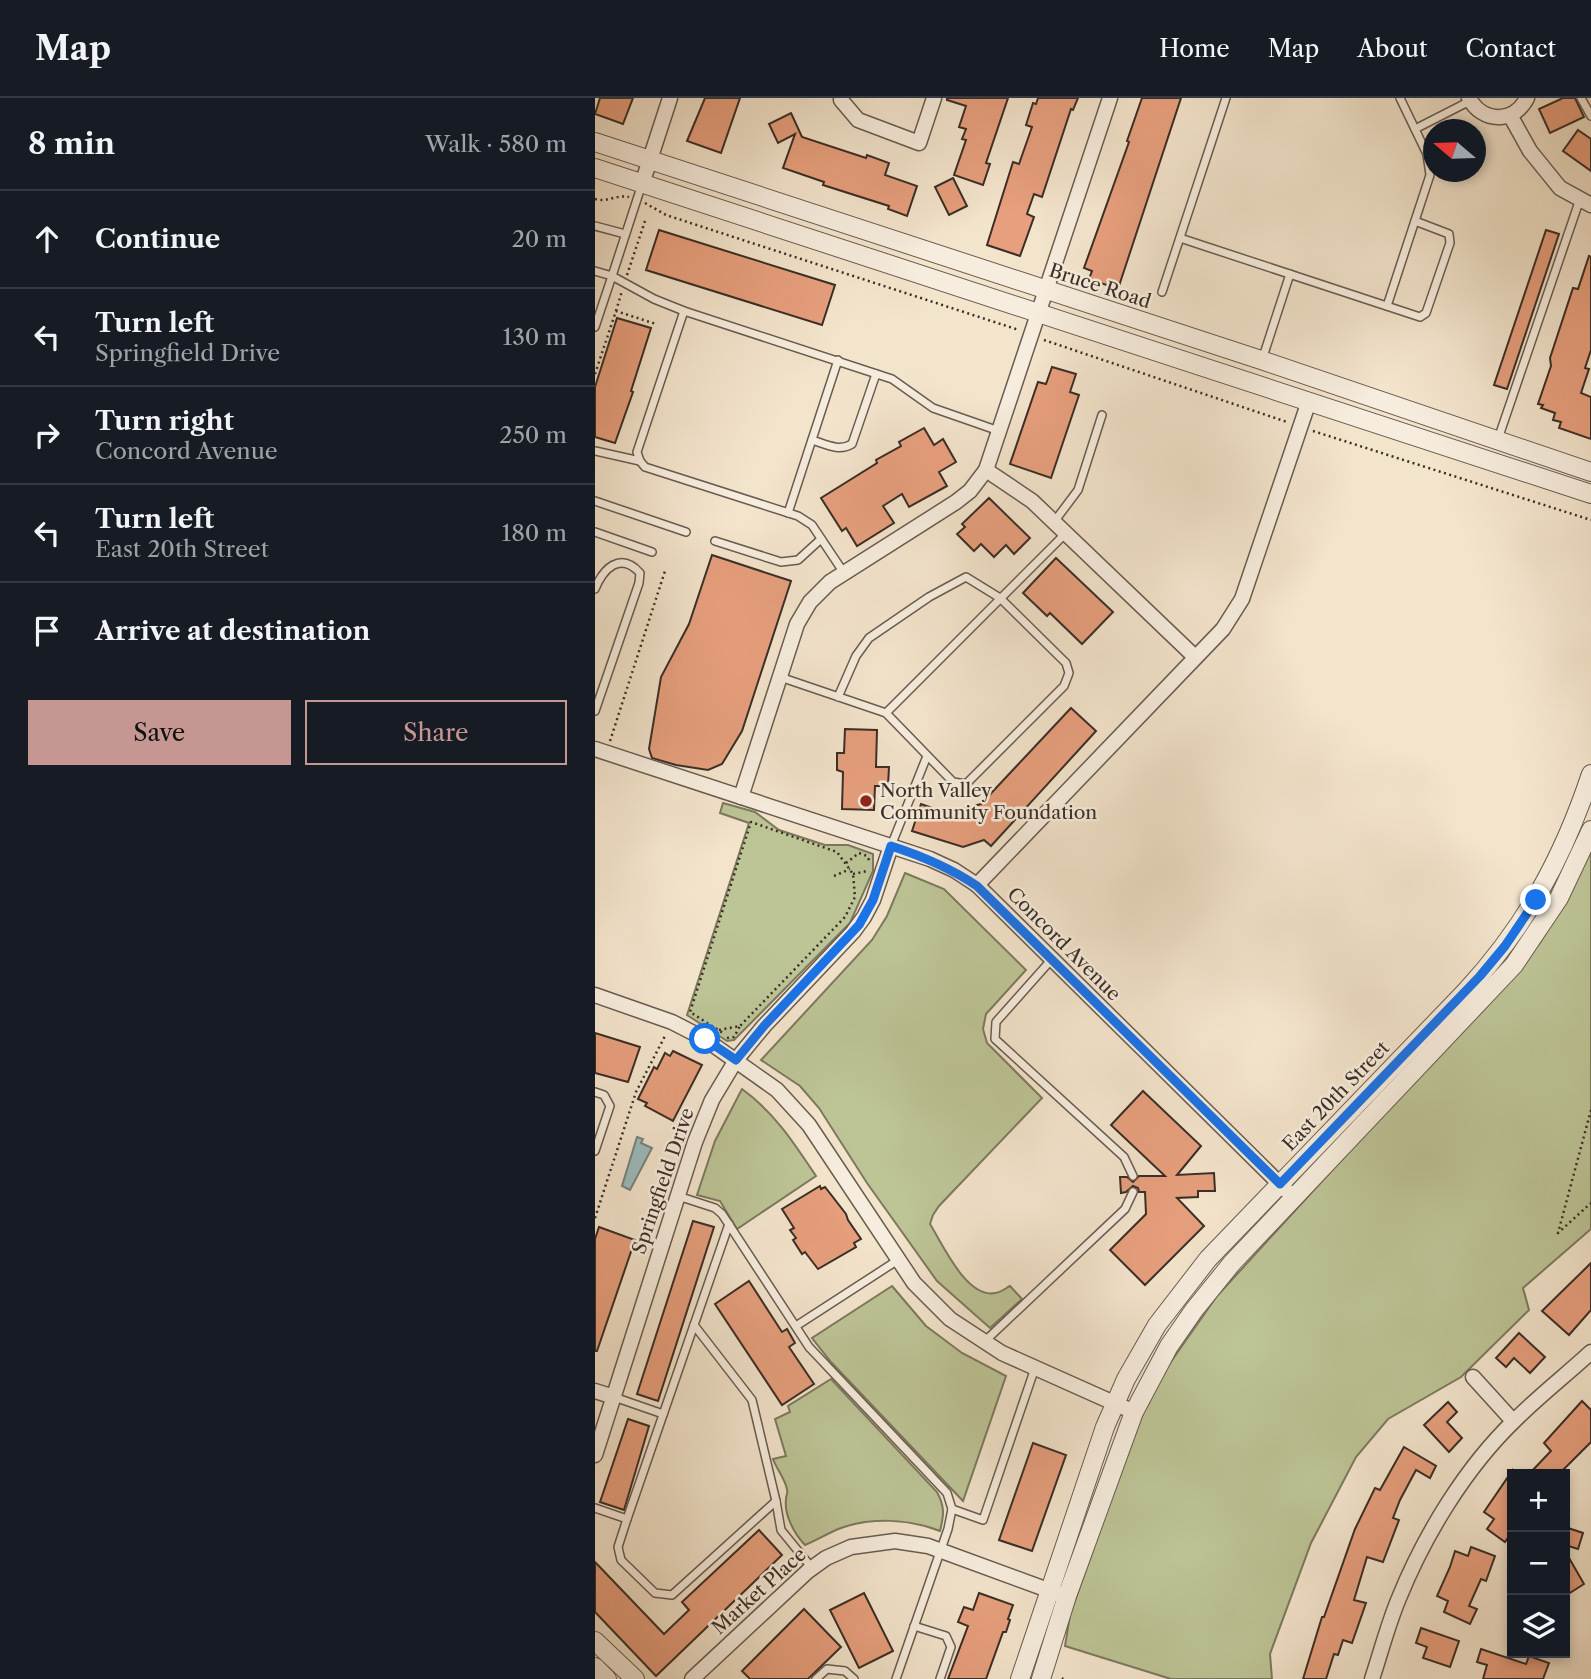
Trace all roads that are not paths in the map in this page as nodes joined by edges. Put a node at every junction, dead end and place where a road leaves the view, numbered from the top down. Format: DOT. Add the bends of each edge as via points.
graph roads {
  1 [pos="670,98"];
  2 [pos="934,98"];
  3 [pos="1110,98"];
  4 [pos="1226,98"];
  5 [pos="1400,98"];
  6 [pos="1527,98"];
  7 [pos="1581,98"];
  8 [pos="1469,99"];
  9 [pos="841,100"];
  10 [pos="1510,115"];
  11 [pos="1591,116"];
  12 [pos="1415,129"];
  13 [pos="595,142"];
  14 [pos="650,161"];
  15 [pos="595,168"];
  16 [pos="639,192"];
  17 [pos="1585,202"];
  18 [pos="1415,221"];
  19 [pos="595,226"];
  20 [pos="625,234"];
  21 [pos="1179,238"];
  22 [pos="595,271"];
  23 [pos="1290,274"];
  24 [pos="612,276"];
  25 [pos="1047,291"];
  26 [pos="1162,292"];
  27 [pos="1387,306"];
  28 [pos="684,311"];
  29 [pos="1039,313"];
  30 [pos="595,327"];
  31 [pos="838,360"];
  32 [pos="1261,360"];
  33 [pos="876,374"];
  34 [pos="1309,401"];
  35 [pos="1102,415"];
  36 [pos="999,432"];
  37 [pos="812,440"];
  38 [pos="1497,440"];
  39 [pos="595,451"];
  40 [pos="640,461"];
  41 [pos="986,470"];
  42 [pos="1591,472"];
  43 [pos="1591,494"];
  44 [pos="595,500"];
  45 [pos="789,513"];
  46 [pos="1054,522"];
  47 [pos="595,532"];
  48 [pos="686,532"];
  49 [pos="1066,533"];
  50 [pos="821,539"];
  51 [pos="715,541"];
  52 [pos="652,552"];
  53 [pos="843,573"];
  54 [pos="595,589"];
  55 [pos="1000,598"];
  56 [pos="1195,657"];
  57 [pos="779,677"];
  58 [pos="838,697"];
  59 [pos="595,710"];
  60 [pos="886,713"];
  61 [pos="595,749"];
  62 [pos="927,756"];
  63 [pos="1591,774"];
  64 [pos="741,797"];
  65 [pos="1591,830"];
  66 [pos="891,846"];
  67 [pos="977,886"];
  68 [pos="1052,959"];
  69 [pos="595,995"];
  70 [pos="736,1060"];
  71 [pos="595,1092"];
  72 [pos="595,1151"];
  73 [pos="1133,1176"];
  74 [pos="1280,1184"];
  75 [pos="1133,1192"];
  76 [pos="677,1195"];
  77 [pos="1294,1198"];
  78 [pos="729,1224"];
  79 [pos="899,1259"];
  80 [pos="694,1325"];
  81 [pos="796,1326"];
  82 [pos="984,1342"];
  83 [pos="1591,1352"];
  84 [pos="1035,1368"];
  85 [pos="1473,1377"];
  86 [pos="595,1391"];
  87 [pos="614,1397"];
  88 [pos="1114,1404"];
  89 [pos="1134,1412"];
  90 [pos="663,1414"];
  91 [pos="1513,1421"];
  92 [pos="595,1455"];
  93 [pos="776,1501"];
  94 [pos="595,1508"];
  95 [pos="952,1509"];
  96 [pos="627,1519"];
  97 [pos="940,1550"];
  98 [pos="812,1568"];
  99 [pos="1056,1592"];
  100 [pos="914,1626"];
  101 [pos="595,1641"];
  102 [pos="595,1667"];
  103 [pos="1044,1671"];
  104 [pos="1377,1678"];
  105 [pos="607,1679"];
  106 [pos="635,1679"];
  107 [pos="692,1679"];
  108 [pos="816,1679"];
  109 [pos="854,1679"];
  110 [pos="896,1679"];
  111 [pos="940,1679"];
  112 [pos="1020,1679"];
  1 -- 14 [label="street"];
  2 -- 9 [label="street" via="919,143 858,120"];
  3 -- 25 [label="street"];
  4 -- 21 [label="lane"];
  5 -- 12 [label="lane"];
  6 -- 10 [label="street"];
  7 -- 11 [label="lane"];
  8 -- 10 [label="street" via="1490,117"];
  8 -- 12 [label="lane"];
  10 -- 17 [label="street" via="1560,188"];
  12 -- 18 [label="lane" via="1430,165"];
  13 -- 14 [label="street, Bruce Road"];
  14 -- 16 [label="street"];
  14 -- 25 [label="street, Bruce Road"];
  15 -- 16 [label="street"];
  16 -- 20 [label="lane"];
  16 -- 29 [label="street"];
  17 -- 38 [label="lane"];
  18 -- 27 [label="lane"];
  18 -- 27 [label="lane" via="1449,234 1450,243 1426,313 1420,317"];
  19 -- 20 [label="lane"];
  20 -- 24 [label="lane"];
  21 -- 23 [label="lane"];
  21 -- 26 [label="lane"];
  22 -- 24 [label="lane"];
  23 -- 27 [label="lane"];
  23 -- 32 [label="lane"];
  24 -- 28 [label="lane"];
  24 -- 30 [label="lane"];
  25 -- 29 [label="street"];
  25 -- 32 [label="street, Bruce Road"];
  28 -- 31 [label="lane"];
  28 -- 40 [label="lane" via="637,452"];
  29 -- 34 [label="street"];
  29 -- 36 [label="street"];
  31 -- 33 [label="lane"];
  31 -- 37 [label="lane"];
  32 -- 38 [label="street, Bruce Road"];
  33 -- 36 [label="lane" via="893,379 943,413"];
  33 -- 37 [label="lane" via="852,444 838,448"];
  34 -- 43 [label="street"];
  34 -- 56 [label="street" via="1243,599 1223,629"];
  35 -- 46 [label="lane" via="1078,490"];
  36 -- 41 [label="street"];
  37 -- 45 [label="lane"];
  38 -- 42 [label="street, Bruce Road"];
  39 -- 40 [label="lane"];
  40 -- 45 [label="lane" via="645,467"];
  41 -- 46 [label="street"];
  41 -- 53 [label="street" via="956,502"];
  44 -- 48 [label="lane"];
  45 -- 50 [label="lane" via="812,525"];
  46 -- 49 [label="street"];
  47 -- 52 [label="lane"];
  49 -- 55 [label="lane"];
  49 -- 56 [label="street"];
  50 -- 51 [label="lane" via="798,560 781,562"];
  50 -- 53 [label="lane"];
  53 -- 57 [label="street" via="810,602 797,624"];
  54 -- 59 [label="lane" via="611,565 625,562 640,573"];
  55 -- 58 [label="lane" via="966,577 929,597 869,638"];
  55 -- 60 [label="lane"];
  55 -- 62 [label="lane" via="1066,663 1069,673 1064,686 966,784 953,782"];
  56 -- 67 [label="street"];
  57 -- 58 [label="lane"];
  57 -- 64 [label="street"];
  58 -- 60 [label="lane"];
  60 -- 62 [label="lane"];
  61 -- 64 [label="street, Concord Avenue"];
  62 -- 66 [label="lane"];
  63 -- 74 [label="street, East 20th Street" via="1559,859 1505,946"];
  64 -- 66 [label="street, Concord Avenue"];
  65 -- 77 [label="street, East 20th Street" via="1559,898 1514,965"];
  66 -- 67 [label="street, Concord Avenue" via="954,870"];
  66 -- 70 [label="street, Springfield Drive" via="873,900 859,925"];
  67 -- 68 [label="street, Concord Avenue"];
  68 -- 73 [label="lane" via="996,1022 995,1038 1124,1157"];
  68 -- 74 [label="street, Concord Avenue"];
  69 -- 70 [label="street" via="672,1023"];
  70 -- 76 [label="street, Springfield Drive" via="702,1120"];
  70 -- 79 [label="street" via="800,1112"];
  71 -- 72 [label="lane" via="604,1095 610,1106"];
  74 -- 77 [label="street, Concord Avenue"];
  74 -- 88 [label="street, East 20th Street" via="1181,1291 1146,1342"];
  75 -- 82 [label="lane" via="1125,1209"];
  76 -- 78 [label="lane" via="715,1208"];
  76 -- 87 [label="street, Springfield Drive"];
  77 -- 89 [label="street, East 20th Street" via="1194,1310 1160,1360"];
  78 -- 80 [label="lane"];
  78 -- 81 [label="lane"];
  79 -- 81 [label="lane"];
  79 -- 82 [label="street" via="937,1308"];
  80 -- 90 [label="lane"];
  80 -- 93 [label="lane" via="752,1401"];
  81 -- 95 [label="lane" via="826,1367 947,1493"];
  82 -- 84 [label="street"];
  83 -- 91 [label="street"];
  84 -- 88 [label="street"];
  84 -- 95 [label="lane" via="983,1520"];
  85 -- 91 [label="street"];
  86 -- 87 [label="street"];
  87 -- 90 [label="lane"];
  87 -- 92 [label="street, Springfield Drive"];
  88 -- 89 [label="street"];
  88 -- 99 [label="street, East 20th Street"];
  89 -- 103 [label="street, East 20th Street"];
  90 -- 96 [label="lane"];
  91 -- 104 [label="street" via="1468,1475 1415,1561 1397,1600"];
  93 -- 96 [label="lane" via="672,1595 655,1593 621,1560 618,1547"];
  93 -- 98 [label="lane" via="781,1530"];
  94 -- 96 [label="lane"];
  95 -- 97 [label="lane"];
  97 -- 98 [label="street, Market Place" via="895,1541 869,1544 851,1547"];
  97 -- 99 [label="street, Market Place"];
  97 -- 100 [label="lane"];
  98 -- 107 [label="street, Market Place"];
  99 -- 103 [label="street, East 20th Street" via="1044,1646"];
  99 -- 112 [label="street, East 20th Street"];
  100 -- 110 [label="lane"];
  100 -- 111 [label="lane" via="946,1636 951,1647"];
  101 -- 106 [label="street"];
  102 -- 105 [label="street"];
  108 -- 109 [label="lane" via="827,1669 845,1671"];
}
